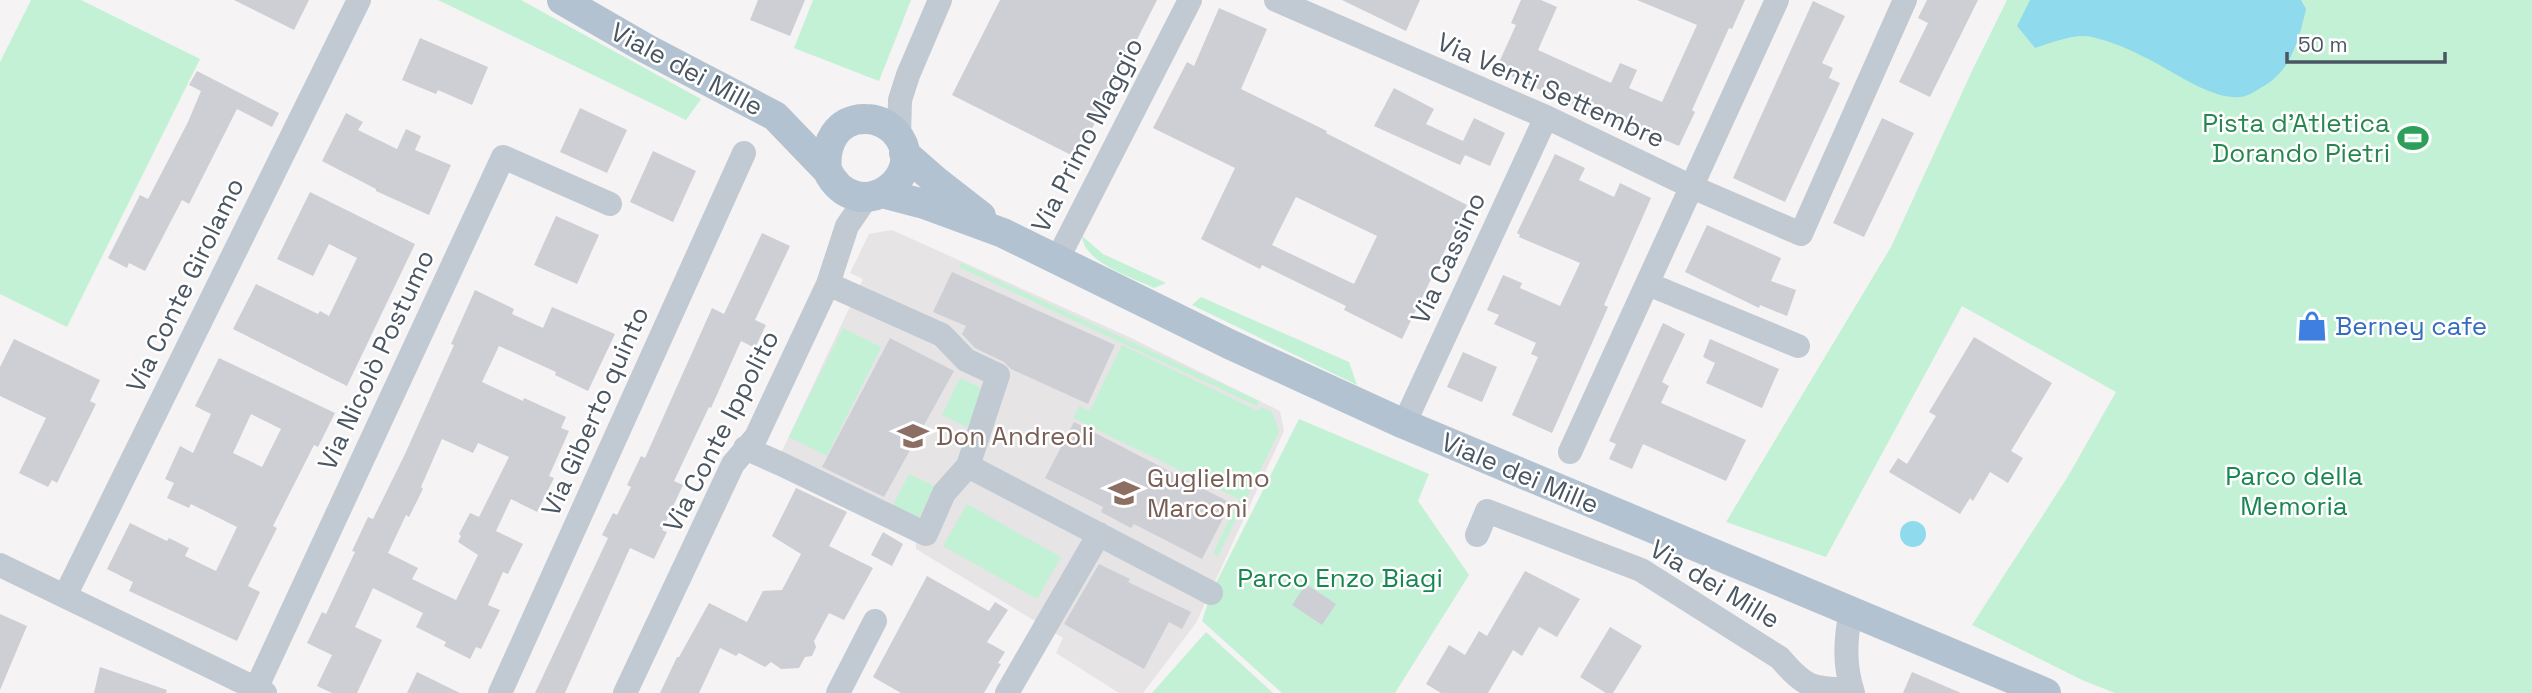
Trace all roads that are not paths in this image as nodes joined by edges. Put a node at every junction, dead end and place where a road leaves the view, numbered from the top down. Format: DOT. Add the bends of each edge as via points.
graph roads {
  1 [pos="359,0"];
  2 [pos="562,0"];
  3 [pos="940,0"];
  4 [pos="1190,0"];
  5 [pos="1276,0"];
  6 [pos="1777,0"];
  7 [pos="1905,0"];
  8 [pos="908,75"];
  9 [pos="775,116"];
  10 [pos="1546,117"];
  11 [pos="857,121"];
  12 [pos="902,145"];
  13 [pos="744,153"];
  14 [pos="827,170"];
  15 [pos="1692,187"];
  16 [pos="874,195"];
  17 [pos="610,204"];
  18 [pos="1003,233"];
  19 [pos="1057,260"];
  20 [pos="828,284"];
  21 [pos="1648,284"];
  22 [pos="1798,345"];
  23 [pos="1404,425"];
  24 [pos="745,449"];
  25 [pos="1570,452"];
  26 [pos="968,466"];
  27 [pos="1099,534"];
  28 [pos="1477,536"];
  29 [pos="0,565"];
  30 [pos="1211,593"];
  31 [pos="65,596"];
  32 [pos="1852,611"];
  33 [pos="875,621"];
  34 [pos="1852,691"];
  35 [pos="259,692"];
  36 [pos="499,693"];
  37 [pos="625,693"];
  38 [pos="838,693"];
  39 [pos="1007,693"];
  40 [pos="2046,693"];
  1 -- 31 [label="street, Via Conte Girolamo"];
  2 -- 9 [label="main road, Viale dei Mille"];
  3 -- 8 [label="street"];
  4 -- 19 [label="street, Via Primo Maggio"];
  5 -- 10 [label="street, Via Venti Settembre"];
  6 -- 15 [label="street"];
  7 -- 15 [label="street, Via Venti Settembre" via="1801,233"];
  8 -- 11 [label="street" via="893,97"];
  8 -- 12 [label="street" via="900,100"];
  9 -- 11 [label="main road, Viale dei Mille"];
  9 -- 14 [label="main road, Viale dei Mille"];
  10 -- 15 [label="street, Via Venti Settembre"];
  10 -- 23 [label="street, Via Cassino"];
  11 -- 12 [label="main road, Viale dei Mille" via="881,121"];
  11 -- 14 [label="main road" via="835,132 828,143"];
  12 -- 16 [label="main road" via="900,176 892,187"];
  12 -- 18 [label="main road, Viale dei Mille" via="936,181"];
  13 -- 36 [label="street, Via Giberto quinto"];
  14 -- 16 [label="main road, Viale dei Mille" via="833,181 852,195"];
  15 -- 21 [label="street"];
  16 -- 18 [label="main road, Viale dei Mille" via="924,204"];
  16 -- 20 [label="street, Via Conte Ippolito" via="847,226"];
  17 -- 35 [label="street, Via Nicolò Postumo" via="503,157"];
  18 -- 19 [label="main road, Viale dei Mille"];
  19 -- 23 [label="main road, Viale dei Mille"];
  20 -- 24 [label="street, Via Conte Ippolito" via="756,437"];
  20 -- 26 [label="street" via="942,335 966,360 998,375"];
  21 -- 22 [label="street"];
  21 -- 25 [label="street"];
  23 -- 32 [label="main road, Viale dei Mille"];
  24 -- 26 [label="street" via="926,534 944,494"];
  24 -- 37 [label="street, Via Conte Ippolito" via="733,464"];
  26 -- 27 [label="street"];
  27 -- 30 [label="street"];
  27 -- 39 [label="street"];
  28 -- 34 [label="street, Via dei Mille" via="1487,511 1641,570 1780,659 1795,676 1820,690"];
  29 -- 31 [label="street"];
  31 -- 35 [label="street"];
  32 -- 34 [label="street" via="1845,656"];
  32 -- 40 [label="main road, Viale dei Mille"];
  33 -- 38 [label="street"];
}
